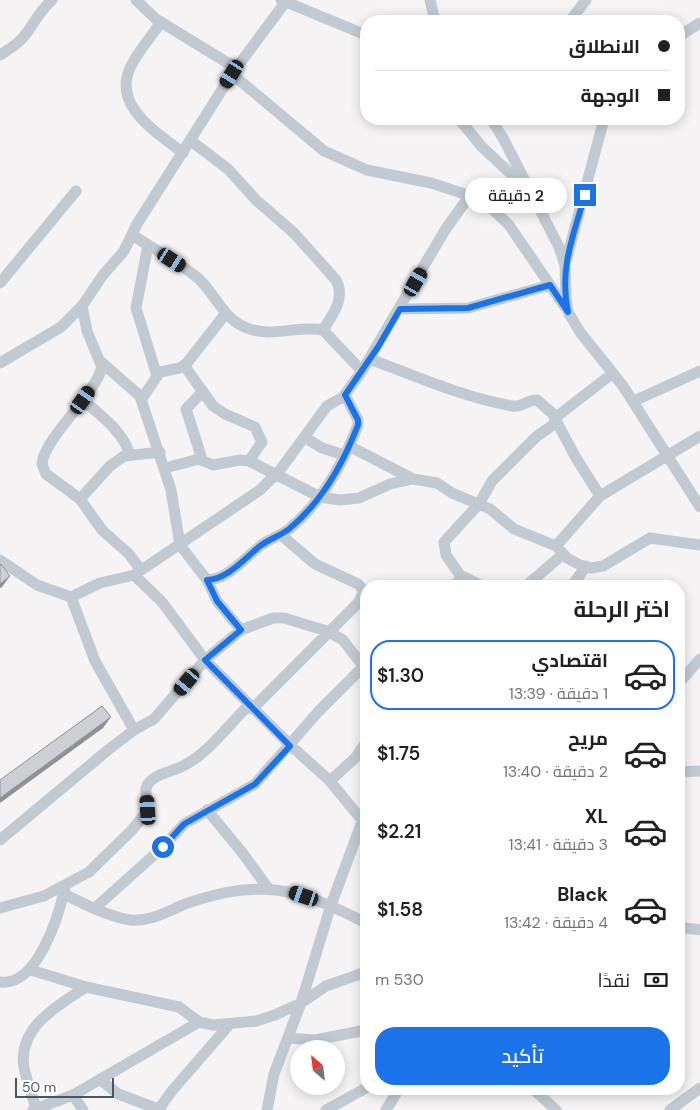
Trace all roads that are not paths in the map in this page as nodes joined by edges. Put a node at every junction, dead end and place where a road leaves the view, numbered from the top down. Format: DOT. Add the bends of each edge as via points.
graph roads {
  1 [pos="52,0"];
  2 [pos="136,0"];
  3 [pos="285,0"];
  4 [pos="430,0"];
  5 [pos="586,0"];
  6 [pos="434,15"];
  7 [pos="575,15"];
  8 [pos="162,22"];
  9 [pos="700,23"];
  10 [pos="360,32"];
  11 [pos="685,32"];
  12 [pos="0,55"];
  13 [pos="234,71"];
  14 [pos="464,125"];
  15 [pos="495,125"];
  16 [pos="603,125"];
  17 [pos="190,141"];
  18 [pos="183,153"];
  19 [pos="76,191"];
  20 [pos="531,193"];
  21 [pos="470,195"];
  22 [pos="132,234"];
  23 [pos="148,245"];
  24 [pos="565,265"];
  25 [pos="0,283"];
  26 [pos="550,285"];
  27 [pos="82,306"];
  28 [pos="400,309"];
  29 [pos="568,312"];
  30 [pos="226,313"];
  31 [pos="323,330"];
  32 [pos="370,359"];
  33 [pos="100,361"];
  34 [pos="0,363"];
  35 [pos="184,365"];
  36 [pos="362,371"];
  37 [pos="700,371"];
  38 [pos="613,373"];
  39 [pos="157,376"];
  40 [pos="203,391"];
  41 [pos="345,395"];
  42 [pos="83,400"];
  43 [pos="142,400"];
  44 [pos="634,401"];
  45 [pos="556,420"];
  46 [pos="700,436"];
  47 [pos="304,437"];
  48 [pos="347,450"];
  49 [pos="160,452"];
  50 [pos="130,454"];
  51 [pos="667,454"];
  52 [pos="202,459"];
  53 [pos="249,461"];
  54 [pos="165,468"];
  55 [pos="276,473"];
  56 [pos="413,479"];
  57 [pos="600,496"];
  58 [pos="320,497"];
  59 [pos="80,500"];
  60 [pos="478,504"];
  61 [pos="700,507"];
  62 [pos="281,534"];
  63 [pos="180,545"];
  64 [pos="700,545"];
  65 [pos="559,550"];
  66 [pos="0,560"];
  67 [pos="586,566"];
  68 [pos="138,573"];
  69 [pos="460,575"];
  70 [pos="207,580"];
  71 [pos="459,580"];
  72 [pos="470,580"];
  73 [pos="532,580"];
  74 [pos="576,580"];
  75 [pos="360,586"];
  76 [pos="71,597"];
  77 [pos="360,600"];
  78 [pos="241,630"];
  79 [pos="327,631"];
  80 [pos="700,659"];
  81 [pos="205,660"];
  82 [pos="360,661"];
  83 [pos="360,672"];
  84 [pos="685,673"];
  85 [pos="250,707"];
  86 [pos="134,730"];
  87 [pos="290,746"];
  88 [pos="360,751"];
  89 [pos="700,771"];
  90 [pos="685,772"];
  91 [pos="330,781"];
  92 [pos="207,810"];
  93 [pos="360,814"];
  94 [pos="360,832"];
  95 [pos="0,840"];
  96 [pos="268,888"];
  97 [pos="64,890"];
  98 [pos="331,905"];
  99 [pos="0,908"];
  100 [pos="95,908"];
  101 [pos="360,920"];
  102 [pos="685,928"];
  103 [pos="700,930"];
  104 [pos="31,970"];
  105 [pos="360,974"];
  106 [pos="0,982"];
  107 [pos="86,987"];
  108 [pos="301,1003"];
  109 [pos="198,1022"];
  110 [pos="229,1025"];
  111 [pos="360,1031"];
  112 [pos="288,1038"];
  113 [pos="101,1080"];
  114 [pos="700,1088"];
  115 [pos="360,1091"];
  116 [pos="73,1095"];
  117 [pos="395,1095"];
  118 [pos="540,1095"];
  119 [pos="34,1109"];
  120 [pos="82,1110"];
  121 [pos="160,1110"];
  122 [pos="268,1110"];
  123 [pos="326,1110"];
  124 [pos="386,1110"];
  125 [pos="556,1110"];
  126 [pos="670,1110"];
  1 -- 12 [label="street" via="38,13 20,41"];
  2 -- 8 [label="street"];
  3 -- 10 [label="street"];
  3 -- 13 [label="street"];
  4 -- 6 [label="street"];
  5 -- 7 [label="street"];
  8 -- 13 [label="street"];
  8 -- 18 [label="street" via="131,66 127,90 140,119"];
  9 -- 11 [label="street"];
  13 -- 17 [label="street"];
  13 -- 21 [label="street" via="324,151 367,170"];
  14 -- 20 [label="street" via="482,147"];
  15 -- 20 [label="street"];
  16 -- 24 [label="street"];
  17 -- 18 [label="street"];
  17 -- 31 [label="street" via="228,169 336,280 340,288 339,300"];
  18 -- 22 [label="street"];
  19 -- 25 [label="street"];
  20 -- 24 [label="street"];
  21 -- 26 [label="street" via="483,200 509,225"];
  21 -- 28 [label="street" via="445,230"];
  22 -- 23 [label="street"];
  22 -- 27 [label="street" via="118,259"];
  23 -- 30 [label="street" via="200,280"];
  23 -- 39 [label="street" via="136,308"];
  24 -- 29 [label="street"];
  26 -- 28 [label="street" via="468,308"];
  26 -- 29 [label="street"];
  27 -- 33 [label="street" via="87,331"];
  27 -- 34 [label="street" via="61,327"];
  28 -- 32 [label="street"];
  29 -- 38 [label="street"];
  30 -- 31 [label="street" via="248,329 274,332"];
  30 -- 35 [label="street"];
  31 -- 36 [label="street"];
  32 -- 36 [label="street"];
  32 -- 45 [label="street" via="455,393 517,407 537,400"];
  33 -- 42 [label="street" via="100,373"];
  33 -- 43 [label="street"];
  35 -- 39 [label="street" via="160,372"];
  35 -- 40 [label="street"];
  36 -- 41 [label="street"];
  37 -- 44 [label="street"];
  38 -- 44 [label="street"];
  38 -- 45 [label="street"];
  39 -- 43 [label="street"];
  40 -- 52 [label="street" via="186,409"];
  40 -- 53 [label="street" via="218,410 255,427 262,442"];
  41 -- 47 [label="street" via="327,406"];
  41 -- 48 [label="street" via="358,420"];
  42 -- 50 [label="street" via="119,434"];
  42 -- 59 [label="street" via="49,447 42,464 46,474"];
  43 -- 49 [label="street"];
  44 -- 51 [label="street"];
  45 -- 57 [label="street"];
  45 -- 60 [label="street" via="492,481"];
  46 -- 51 [label="street"];
  47 -- 48 [label="street" via="322,448"];
  47 -- 55 [label="street"];
  48 -- 56 [label="street"];
  48 -- 58 [label="street"];
  49 -- 50 [label="street"];
  49 -- 54 [label="street"];
  50 -- 59 [label="street" via="110,466"];
  51 -- 57 [label="street"];
  51 -- 61 [label="street"];
  52 -- 53 [label="street" via="213,465"];
  52 -- 54 [label="street"];
  53 -- 55 [label="street"];
  54 -- 63 [label="street"];
  55 -- 58 [label="street"];
  55 -- 63 [label="street" via="260,490"];
  56 -- 58 [label="street" via="390,484 359,498"];
  56 -- 60 [label="street" via="437,483"];
  57 -- 65 [label="street"];
  58 -- 62 [label="street" via="307,513"];
  59 -- 68 [label="street" via="102,530 128,554"];
  60 -- 65 [label="street" via="499,514 514,529"];
  60 -- 69 [label="street" via="444,542 446,554"];
  62 -- 70 [label="street" via="259,546 225,576"];
  62 -- 75 [label="street" via="315,564"];
  63 -- 68 [label="street"];
  63 -- 70 [label="street"];
  64 -- 67 [label="street" via="650,538 603,566"];
  65 -- 67 [label="street"];
  65 -- 73 [label="street"];
  66 -- 76 [label="street" via="37,584"];
  67 -- 74 [label="street"];
  68 -- 76 [label="street" via="100,583"];
  68 -- 81 [label="street"];
  69 -- 71 [label="street"];
  69 -- 72 [label="street"];
  70 -- 78 [label="street" via="217,601"];
  76 -- 86 [label="street" via="95,661"];
  77 -- 79 [label="street"];
  78 -- 79 [label="street" via="273,618 284,618"];
  78 -- 81 [label="street"];
  79 -- 82 [label="street" via="343,640"];
  79 -- 85 [label="street"];
  80 -- 84 [label="street"];
  81 -- 85 [label="street"];
  81 -- 86 [label="street" via="154,719"];
  83 -- 87 [label="street" via="318,712"];
  85 -- 87 [label="street"];
  85 -- 97 [label="street" via="184,766 149,782 145,791 148,810 89,872"];
  86 -- 95 [label="street"];
  87 -- 91 [label="street"];
  87 -- 92 [label="street" via="255,784"];
  88 -- 91 [label="street"];
  89 -- 90 [label="street"];
  91 -- 93 [label="street"];
  92 -- 96 [label="street"];
  92 -- 100 [label="street" via="184,824"];
  94 -- 98 [label="street"];
  96 -- 98 [label="street" via="291,891"];
  96 -- 100 [label="street" via="222,892 149,920 130,920"];
  97 -- 99 [label="street"];
  97 -- 100 [label="street"];
  97 -- 104 [label="street" via="50,935"];
  98 -- 101 [label="street"];
  98 -- 108 [label="street"];
  102 -- 103 [label="street"];
  104 -- 106 [label="street" via="20,978"];
  104 -- 107 [label="street"];
  105 -- 108 [label="street" via="326,986"];
  107 -- 109 [label="street" via="179,1007"];
  107 -- 119 [label="street" via="49,1012 33,1030 24,1049 24,1066"];
  108 -- 110 [label="street" via="256,1021"];
  108 -- 112 [label="street"];
  109 -- 110 [label="street"];
  109 -- 113 [label="street"];
  110 -- 121 [label="street" via="171,1092"];
  111 -- 112 [label="street" via="315,1040"];
  112 -- 122 [label="street" via="274,1074"];
  113 -- 116 [label="street"];
  113 -- 121 [label="street" via="118,1094"];
  114 -- 126 [label="street"];
  115 -- 123 [label="street"];
  116 -- 119 [label="street"];
  116 -- 120 [label="street"];
  117 -- 124 [label="street"];
  118 -- 125 [label="street"];
}
